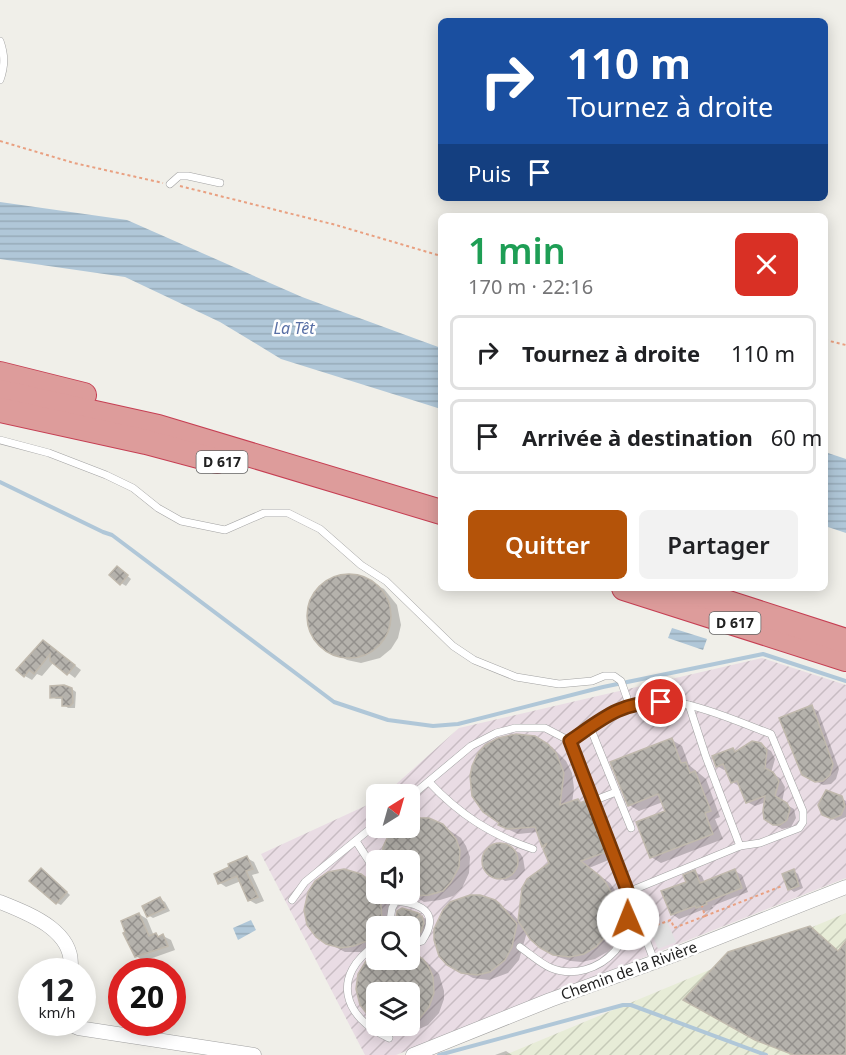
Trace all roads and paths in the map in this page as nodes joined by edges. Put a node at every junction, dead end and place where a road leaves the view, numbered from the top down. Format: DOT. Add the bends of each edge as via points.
graph roads {
  1 [pos="0,41"];
  2 [pos="0,80"];
  3 [pos="0,141"];
  4 [pos="220,183"];
  5 [pos="170,184"];
  6 [pos="438,255"];
  7 [pos="828,341"];
  8 [pos="846,345"];
  9 [pos="0,374"];
  10 [pos="0,392"];
  11 [pos="0,410"];
  12 [pos="0,440"];
  13 [pos="302,468"];
  14 [pos="438,511"];
  15 [pos="438,528"];
  16 [pos="633,591"];
  17 [pos="691,591"];
  18 [pos="846,641"];
  19 [pos="846,659"];
  20 [pos="627,698"];
  21 [pos="689,705"];
  22 [pos="590,728"];
  23 [pos="570,741"];
  24 [pos="429,782"];
  25 [pos="420,789"];
  26 [pos="616,792"];
  27 [pos="593,801"];
  28 [pos="631,828"];
  29 [pos="366,832"];
  30 [pos="356,841"];
  31 [pos="740,846"];
  32 [pos="533,849"];
  33 [pos="366,856"];
  34 [pos="782,886"];
  35 [pos="846,887"];
  36 [pos="628,892"];
  37 [pos="292,900"];
  38 [pos="0,902"];
  39 [pos="632,903"];
  40 [pos="416,904"];
  41 [pos="702,906"];
  42 [pos="705,915"];
  43 [pos="643,930"];
  44 [pos="420,942"];
  45 [pos="520,947"];
  46 [pos="366,952"];
  47 [pos="71,958"];
  48 [pos="655,963"];
  49 [pos="96,1031"];
  50 [pos="388,1038"];
  51 [pos="255,1055"];
  52 [pos="413,1055"];
  1 -- 2 [label="lane" via="4,63"];
  3 -- 5 [label="path" via="74,163"];
  4 -- 5 [label="lane" via="179,176"];
  5 -- 6 [label="path"];
  7 -- 8 [label="path"];
  9 -- 13 [label="highway" via="141,412"];
  10 -- 13 [label="highway, D 617" via="158,427"];
  11 -- 15 [label="highway, D 617" via="227,463"];
  12 -- 20 [label="lane" via="49,453 106,475 133,488 181,521 225,530 264,513 288,513 320,530 386,581 453,646 474,660 516,678 560,684 614,676"];
  13 -- 14 [label="highway, D 617"];
  16 -- 19 [label="highway, D 617"];
  17 -- 18 [label="highway, D 617"];
  21 -- 22 [label="lane" via="640,702 610,713"];
  21 -- 31 [label="lane"];
  21 -- 31 [label="lane" via="771,734 803,811 799,828"];
  22 -- 23 [label="lane"];
  22 -- 26 [label="lane"];
  23 -- 24 [label="lane" via="545,728 515,728 496,733 471,746"];
  23 -- 27 [label="lane"];
  24 -- 25 [label="lane"];
  24 -- 32 [label="lane" via="478,825"];
  26 -- 27 [label="lane"];
  26 -- 28 [label="lane"];
  27 -- 36 [label="lane"];
  29 -- 30 [label="lane"];
  30 -- 33 [label="lane"];
  30 -- 37 [label="lane" via="305,882"];
  31 -- 36 [label="lane"];
  34 -- 42 [label="path"];
  35 -- 48 [label="street, Chemin de la Rivière"];
  36 -- 39 [label="lane"];
  38 -- 47 [label="street" via="53,928 65,942"];
  39 -- 43 [label="lane"];
  39 -- 45 [label="lane" via="615,951 591,969 567,972 551,968"];
  40 -- 44 [label="lane" via="429,918 429,930"];
  41 -- 42 [label="path"];
  42 -- 43 [label="path" via="674,928 672,920"];
  43 -- 48 [label="lane"];
  46 -- 50 [label="lane" via="354,965 347,986 349,1000 361,1022"];
  48 -- 52 [label="street, Chemin de la Rivière"];
  49 -- 51 [label="street"];
}
